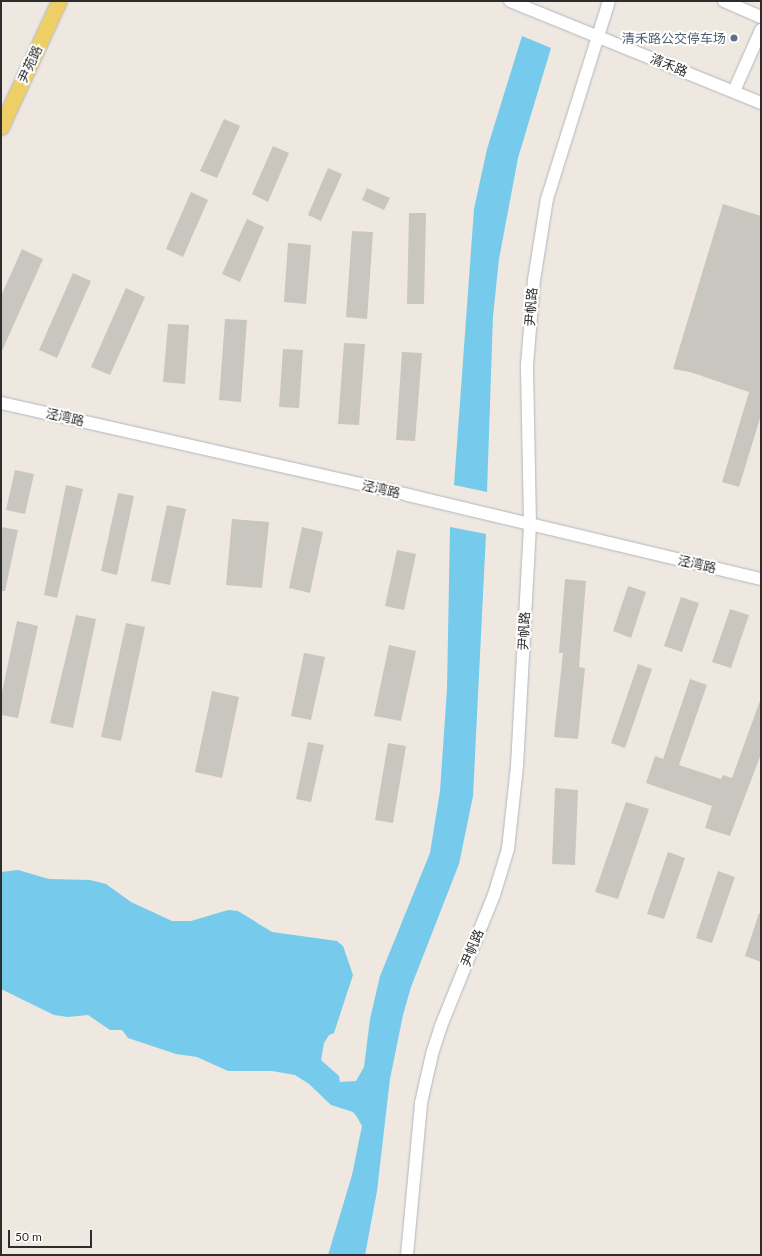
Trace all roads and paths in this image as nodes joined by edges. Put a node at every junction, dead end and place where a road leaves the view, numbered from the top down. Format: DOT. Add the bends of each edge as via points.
graph roads {
  1 [pos="59,1"];
  2 [pos="510,1"];
  3 [pos="609,1"];
  4 [pos="724,1"];
  5 [pos="761,17"];
  6 [pos="761,30"];
  7 [pos="597,36"];
  8 [pos="734,91"];
  9 [pos="761,102"];
  10 [pos="1,127"];
  11 [pos="1,403"];
  12 [pos="530,524"];
  13 [pos="761,579"];
  14 [pos="407,1255"];
  1 -- 10 [label="main road, 尹苑路"];
  2 -- 7 [label="street, 清禾路"];
  3 -- 7 [label="street, 尹帆路"];
  4 -- 5 [label="street"];
  6 -- 8 [label="street"];
  7 -- 8 [label="street, 清禾路"];
  7 -- 12 [label="street, 尹帆路" via="547,199 534,280 527,365"];
  8 -- 9 [label="street, 清禾路"];
  11 -- 12 [label="street, 泾湾路"];
  12 -- 13 [label="street, 泾湾路"];
  12 -- 14 [label="street, 尹帆路" via="517,766 508,849 494,895 432,1054 422,1103"];
}
